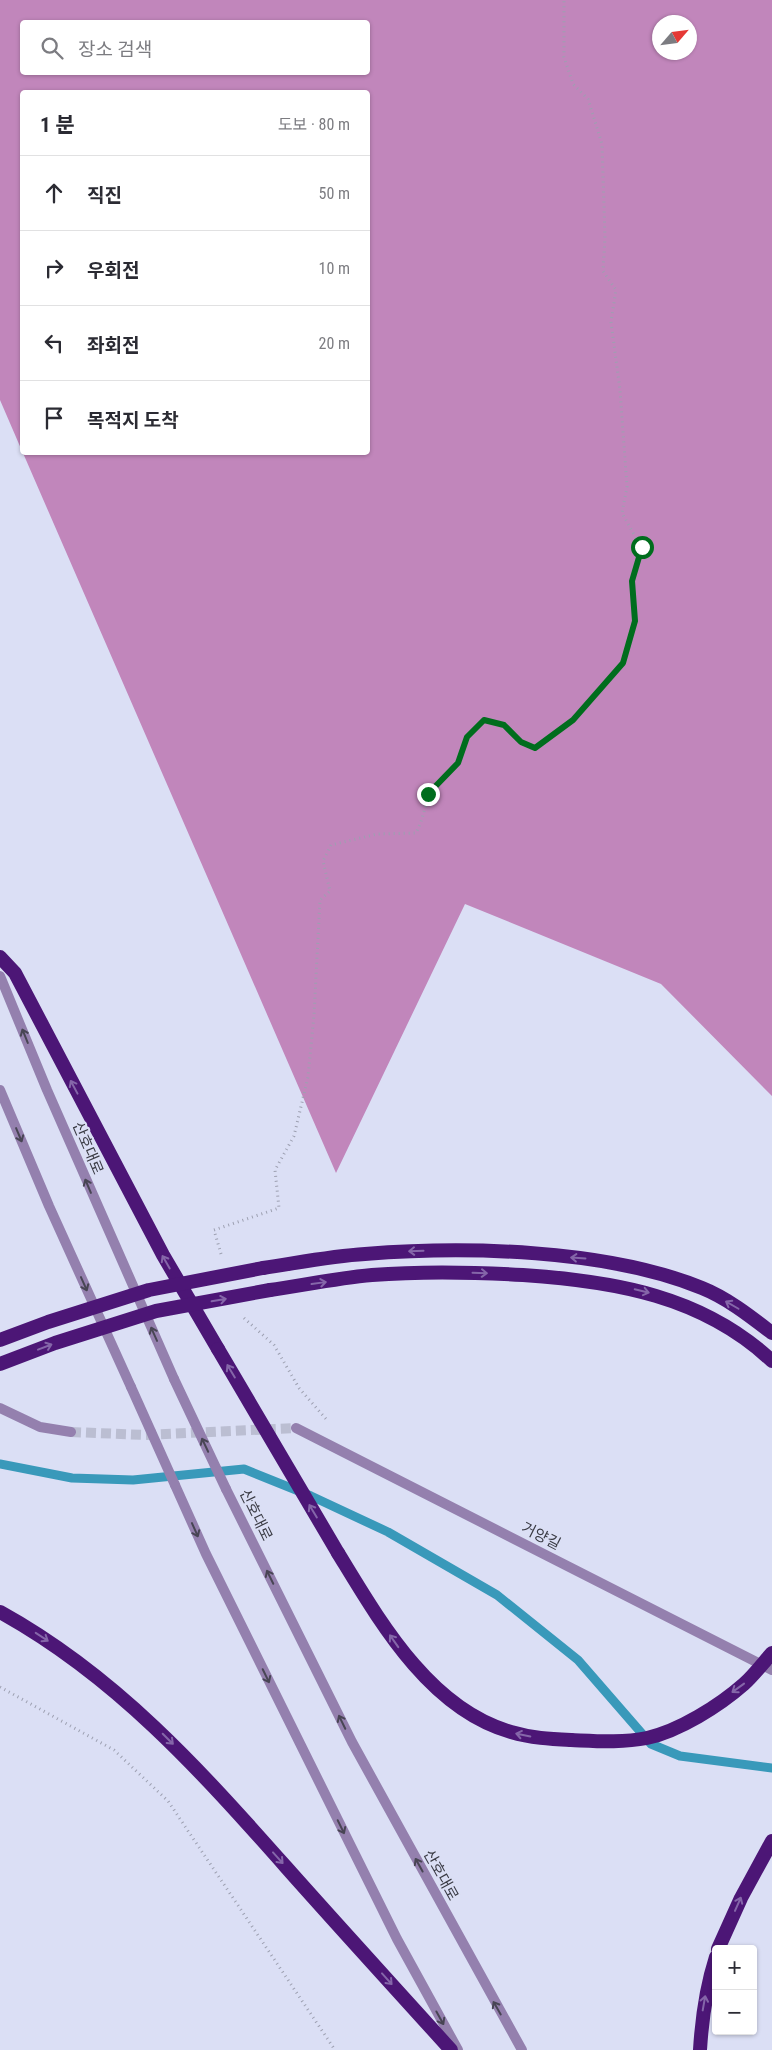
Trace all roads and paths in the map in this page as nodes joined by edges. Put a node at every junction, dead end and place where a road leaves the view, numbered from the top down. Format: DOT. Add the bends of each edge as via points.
graph roads {
  1 [pos="564,0"];
  2 [pos="0,957"];
  3 [pos="0,976"];
  4 [pos="0,1090"];
  5 [pos="222,1258"];
  6 [pos="239,1314"];
  7 [pos="772,1333"];
  8 [pos="0,1340"];
  9 [pos="772,1361"];
  10 [pos="0,1364"];
  11 [pos="0,1408"];
  12 [pos="327,1421"];
  13 [pos="296,1428"];
  14 [pos="71,1432"];
  15 [pos="0,1612"];
  16 [pos="772,1653"];
  17 [pos="772,1670"];
  18 [pos="0,1687"];
  19 [pos="772,1842"];
  20 [pos="720,1945"];
  21 [pos="712,1969"];
  22 [pos="335,2050"];
  23 [pos="451,2050"];
  24 [pos="458,2050"];
  25 [pos="522,2050"];
  26 [pos="700,2050"];
  1 -- 5 [label="path" via="564,56 573,84 588,99 602,144 603,271 616,290 611,322 627,486 622,513 642,547 632,581 635,621 623,663 573,720 535,748 521,742 504,725 484,720 467,737 458,763 428,794 416,833 376,834 331,845 323,861 330,891 320,900 308,1077 294,1136 275,1170 279,1208 214,1230"];
  16 -- 2 [label="highway, one-way, bridge" via="744,1684 697,1717 648,1738 621,1741 543,1739 509,1732 459,1706 404,1654 371,1607 163,1256 15,973"];
  25 -- 3 [label="street, 산호대로, one-way, bridge" via="352,1742 226,1489 174,1379"];
  4 -- 24 [label="street, one-way, bridge" via="206,1554 397,1939"];
  6 -- 12 [label="path" via="274,1345 299,1388"];
  7 -- 8 [label="highway, one-way, bridge" via="748,1314 703,1288 654,1272 586,1258 439,1250 363,1254 263,1268 149,1290"];
  10 -- 9 [label="highway, one-way, bridge" via="156,1311 370,1275 446,1272 571,1278 664,1297 692,1307 735,1331"];
  11 -- 14 [label="street" via="40,1427"];
  13 -- 17 [label="street, 거양길"];
  15 -- 23 [label="highway, one-way" via="69,1654 150,1721 208,1780"];
  18 -- 22 [label="path" via="114,1750 168,1801"];
  20 -- 19 [label="highway, one-way"];
  26 -- 21 [label="highway, one-way" via="702,2015"];
}
